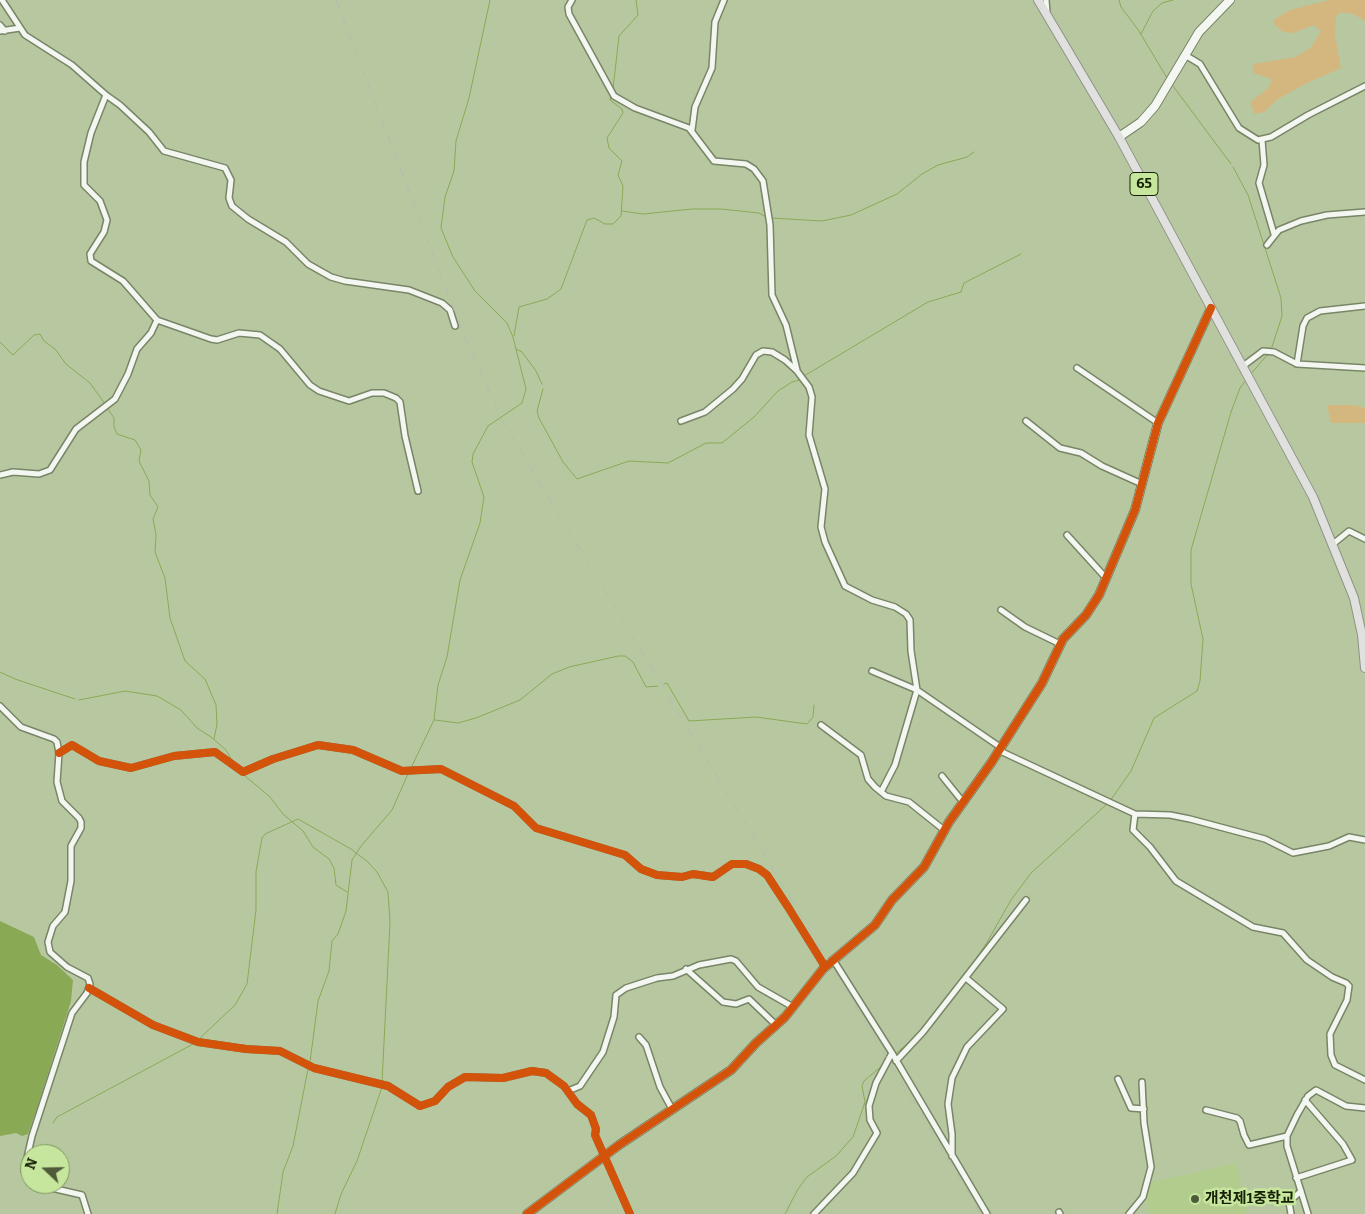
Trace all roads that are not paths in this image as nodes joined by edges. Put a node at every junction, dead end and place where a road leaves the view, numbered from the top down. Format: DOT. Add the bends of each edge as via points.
graph roads {
  1 [pos="2,0"];
  2 [pos="572,0"];
  3 [pos="724,0"];
  4 [pos="1038,0"];
  5 [pos="1046,0"];
  6 [pos="1230,0"];
  7 [pos="1047,14"];
  8 [pos="0,25"];
  9 [pos="20,28"];
  10 [pos="3,31"];
  11 [pos="1185,55"];
  12 [pos="1365,86"];
  13 [pos="106,95"];
  14 [pos="692,130"];
  15 [pos="1120,137"];
  16 [pos="1262,140"];
  17 [pos="1365,212"];
  18 [pos="1274,234"];
  19 [pos="1267,245"];
  20 [pos="1365,306"];
  21 [pos="1211,308"];
  22 [pos="158,320"];
  23 [pos="455,326"];
  24 [pos="1297,364"];
  25 [pos="1076,368"];
  26 [pos="1365,368"];
  27 [pos="1244,369"];
  28 [pos="797,371"];
  29 [pos="680,421"];
  30 [pos="1026,421"];
  31 [pos="1158,423"];
  32 [pos="0,475"];
  33 [pos="1142,484"];
  34 [pos="418,491"];
  35 [pos="1067,535"];
  36 [pos="1365,539"];
  37 [pos="1334,544"];
  38 [pos="1106,578"];
  39 [pos="1001,610"];
  40 [pos="1060,644"];
  41 [pos="1365,664"];
  42 [pos="872,671"];
  43 [pos="917,690"];
  44 [pos="0,706"];
  45 [pos="821,725"];
  46 [pos="999,749"];
  47 [pos="59,753"];
  48 [pos="942,776"];
  49 [pos="881,792"];
  50 [pos="963,802"];
  51 [pos="1135,814"];
  52 [pos="944,830"];
  53 [pos="1365,840"];
  54 [pos="1026,900"];
  55 [pos="834,961"];
  56 [pos="823,969"];
  57 [pos="686,970"];
  58 [pos="966,978"];
  59 [pos="89,988"];
  60 [pos="794,1006"];
  61 [pos="776,1025"];
  62 [pos="639,1037"];
  63 [pos="892,1053"];
  64 [pos="896,1060"];
  65 [pos="1118,1079"];
  66 [pos="1365,1080"];
  67 [pos="1142,1082"];
  68 [pos="568,1091"];
  69 [pos="1305,1100"];
  70 [pos="672,1108"];
  71 [pos="1365,1108"];
  72 [pos="1144,1109"];
  73 [pos="1206,1110"];
  74 [pos="1287,1136"];
  75 [pos="30,1144"];
  76 [pos="604,1156"];
  77 [pos="952,1157"];
  78 [pos="1296,1178"];
  79 [pos="1301,1191"];
  80 [pos="70,1192"];
  81 [pos="88,1214"];
  82 [pos="526,1214"];
  83 [pos="630,1214"];
  84 [pos="814,1214"];
  85 [pos="987,1214"];
  86 [pos="1129,1214"];
  87 [pos="1291,1214"];
  88 [pos="1308,1214"];
  1 -- 9 [label="street"];
  2 -- 14 [label="street" via="569,14 614,96 635,108"];
  3 -- 14 [label="street" via="715,22 712,68 695,107"];
  4 -- 7 [label="main road, 65"];
  5 -- 7 [label="street"];
  6 -- 11 [label="street" via="1199,32"];
  7 -- 15 [label="main road, 65"];
  8 -- 10 [label="street"];
  9 -- 10 [label="street"];
  9 -- 13 [label="street" via="36,43 72,65"];
  11 -- 15 [label="street" via="1152,110"];
  11 -- 16 [label="street" via="1200,64 1238,128 1250,137"];
  12 -- 16 [label="street"];
  13 -- 22 [label="street" via="84,162 84,186 100,201 107,220 104,232 89,257 94,264 123,281"];
  13 -- 23 [label="street" via="139,122 164,151 226,168 231,180 229,198 232,206 286,242 308,264 331,277 409,290 442,303 450,310"];
  14 -- 28 [label="street" via="714,161 746,164 763,181 770,225 772,295 786,325"];
  15 -- 21 [label="main road, 65"];
  16 -- 18 [label="street" via="1264,165 1259,183"];
  17 -- 18 [label="street" via="1317,217"];
  18 -- 19 [label="street"];
  20 -- 24 [label="street" via="1320,311 1307,318 1302,326"];
  21 -- 27 [label="main road, 65"];
  21 -- 31 [label="street"];
  22 -- 32 [label="street" via="151,334 137,349 115,399 76,429 50,470 39,474 13,472"];
  22 -- 34 [label="street" via="211,340 239,333 260,335 280,349 310,385 320,391 349,401 372,393 396,398 400,402"];
  24 -- 26 [label="street"];
  24 -- 27 [label="street" via="1274,352 1260,351"];
  25 -- 31 [label="street"];
  27 -- 37 [label="main road, 65" via="1302,476"];
  28 -- 29 [label="street" via="778,354 759,352 733,389 705,412"];
  28 -- 43 [label="street" via="811,392 809,435 826,489 820,527 823,538 845,586 895,607 909,617"];
  30 -- 33 [label="street" via="1060,448 1081,453"];
  31 -- 33 [label="street"];
  33 -- 38 [label="street" via="1134,515"];
  35 -- 38 [label="street"];
  36 -- 37 [label="street" via="1349,531"];
  37 -- 41 [label="main road, 65" via="1358,613"];
  38 -- 40 [label="street" via="1091,609"];
  39 -- 40 [label="street" via="1025,627"];
  40 -- 46 [label="street" via="1042,683"];
  42 -- 43 [label="street"];
  43 -- 46 [label="street"];
  43 -- 49 [label="street" via="895,765"];
  44 -- 47 [label="street" via="21,727 54,739"];
  45 -- 49 [label="street" via="861,755 868,779"];
  46 -- 50 [label="street"];
  46 -- 51 [label="street"];
  47 -- 56 [label="street" via="72,745 99,761 131,768 174,756 216,752 243,772 273,758 318,745 353,750 402,771 441,769 514,806 536,828 625,855 641,869 657,875 713,877 732,864 759,868 788,907 824,965"];
  47 -- 59 [label="street" via="57,782 62,801 80,818 81,828 71,846 71,881 65,912 53,926 48,947 63,964 88,978"];
  48 -- 50 [label="street"];
  49 -- 52 [label="street" via="909,802"];
  50 -- 52 [label="street"];
  51 -- 53 [label="street" via="1190,819 1265,839 1293,853 1329,846 1349,837"];
  51 -- 66 [label="street" via="1133,830 1176,881 1253,927 1283,933 1307,960 1346,983 1349,991 1345,1007 1330,1034 1331,1055 1335,1065"];
  52 -- 55 [label="street" via="924,867 892,900 875,925"];
  54 -- 58 [label="street"];
  55 -- 56 [label="street"];
  55 -- 63 [label="street"];
  56 -- 60 [label="street"];
  57 -- 60 [label="street" via="734,960 754,984"];
  57 -- 61 [label="street" via="723,1002 736,1004 748,999"];
  57 -- 68 [label="street" via="618,992 603,1052 580,1086"];
  58 -- 64 [label="street"];
  58 -- 77 [label="street" via="1003,1009 967,1047 952,1078 948,1104"];
  59 -- 68 [label="street" via="153,1024 198,1042 280,1052 314,1068 388,1086 420,1106 430,1104 453,1084 470,1076 503,1078 536,1070 546,1073"];
  59 -- 75 [label="street" via="72,1013"];
  60 -- 61 [label="street"];
  61 -- 70 [label="street" via="731,1070"];
  62 -- 70 [label="street" via="646,1045 660,1087"];
  63 -- 64 [label="street"];
  63 -- 84 [label="street" via="876,1083 869,1106 870,1120 877,1133 853,1173"];
  64 -- 77 [label="street"];
  65 -- 72 [label="street" via="1131,1108"];
  67 -- 72 [label="street"];
  68 -- 76 [label="street" via="591,1115"];
  69 -- 71 [label="street" via="1316,1090 1346,1106"];
  69 -- 74 [label="street"];
  69 -- 78 [label="street" via="1343,1144 1352,1160"];
  70 -- 76 [label="street"];
  72 -- 86 [label="street" via="1151,1167 1143,1197"];
  73 -- 74 [label="street" via="1230,1115 1240,1121 1249,1145"];
  74 -- 78 [label="street"];
  76 -- 82 [label="street"];
  76 -- 83 [label="street"];
  77 -- 85 [label="street"];
  78 -- 79 [label="street"];
  79 -- 87 [label="street" via="1288,1202"];
  79 -- 88 [label="street"];
  80 -- 81 [label="street" via="82,1195"];
}
